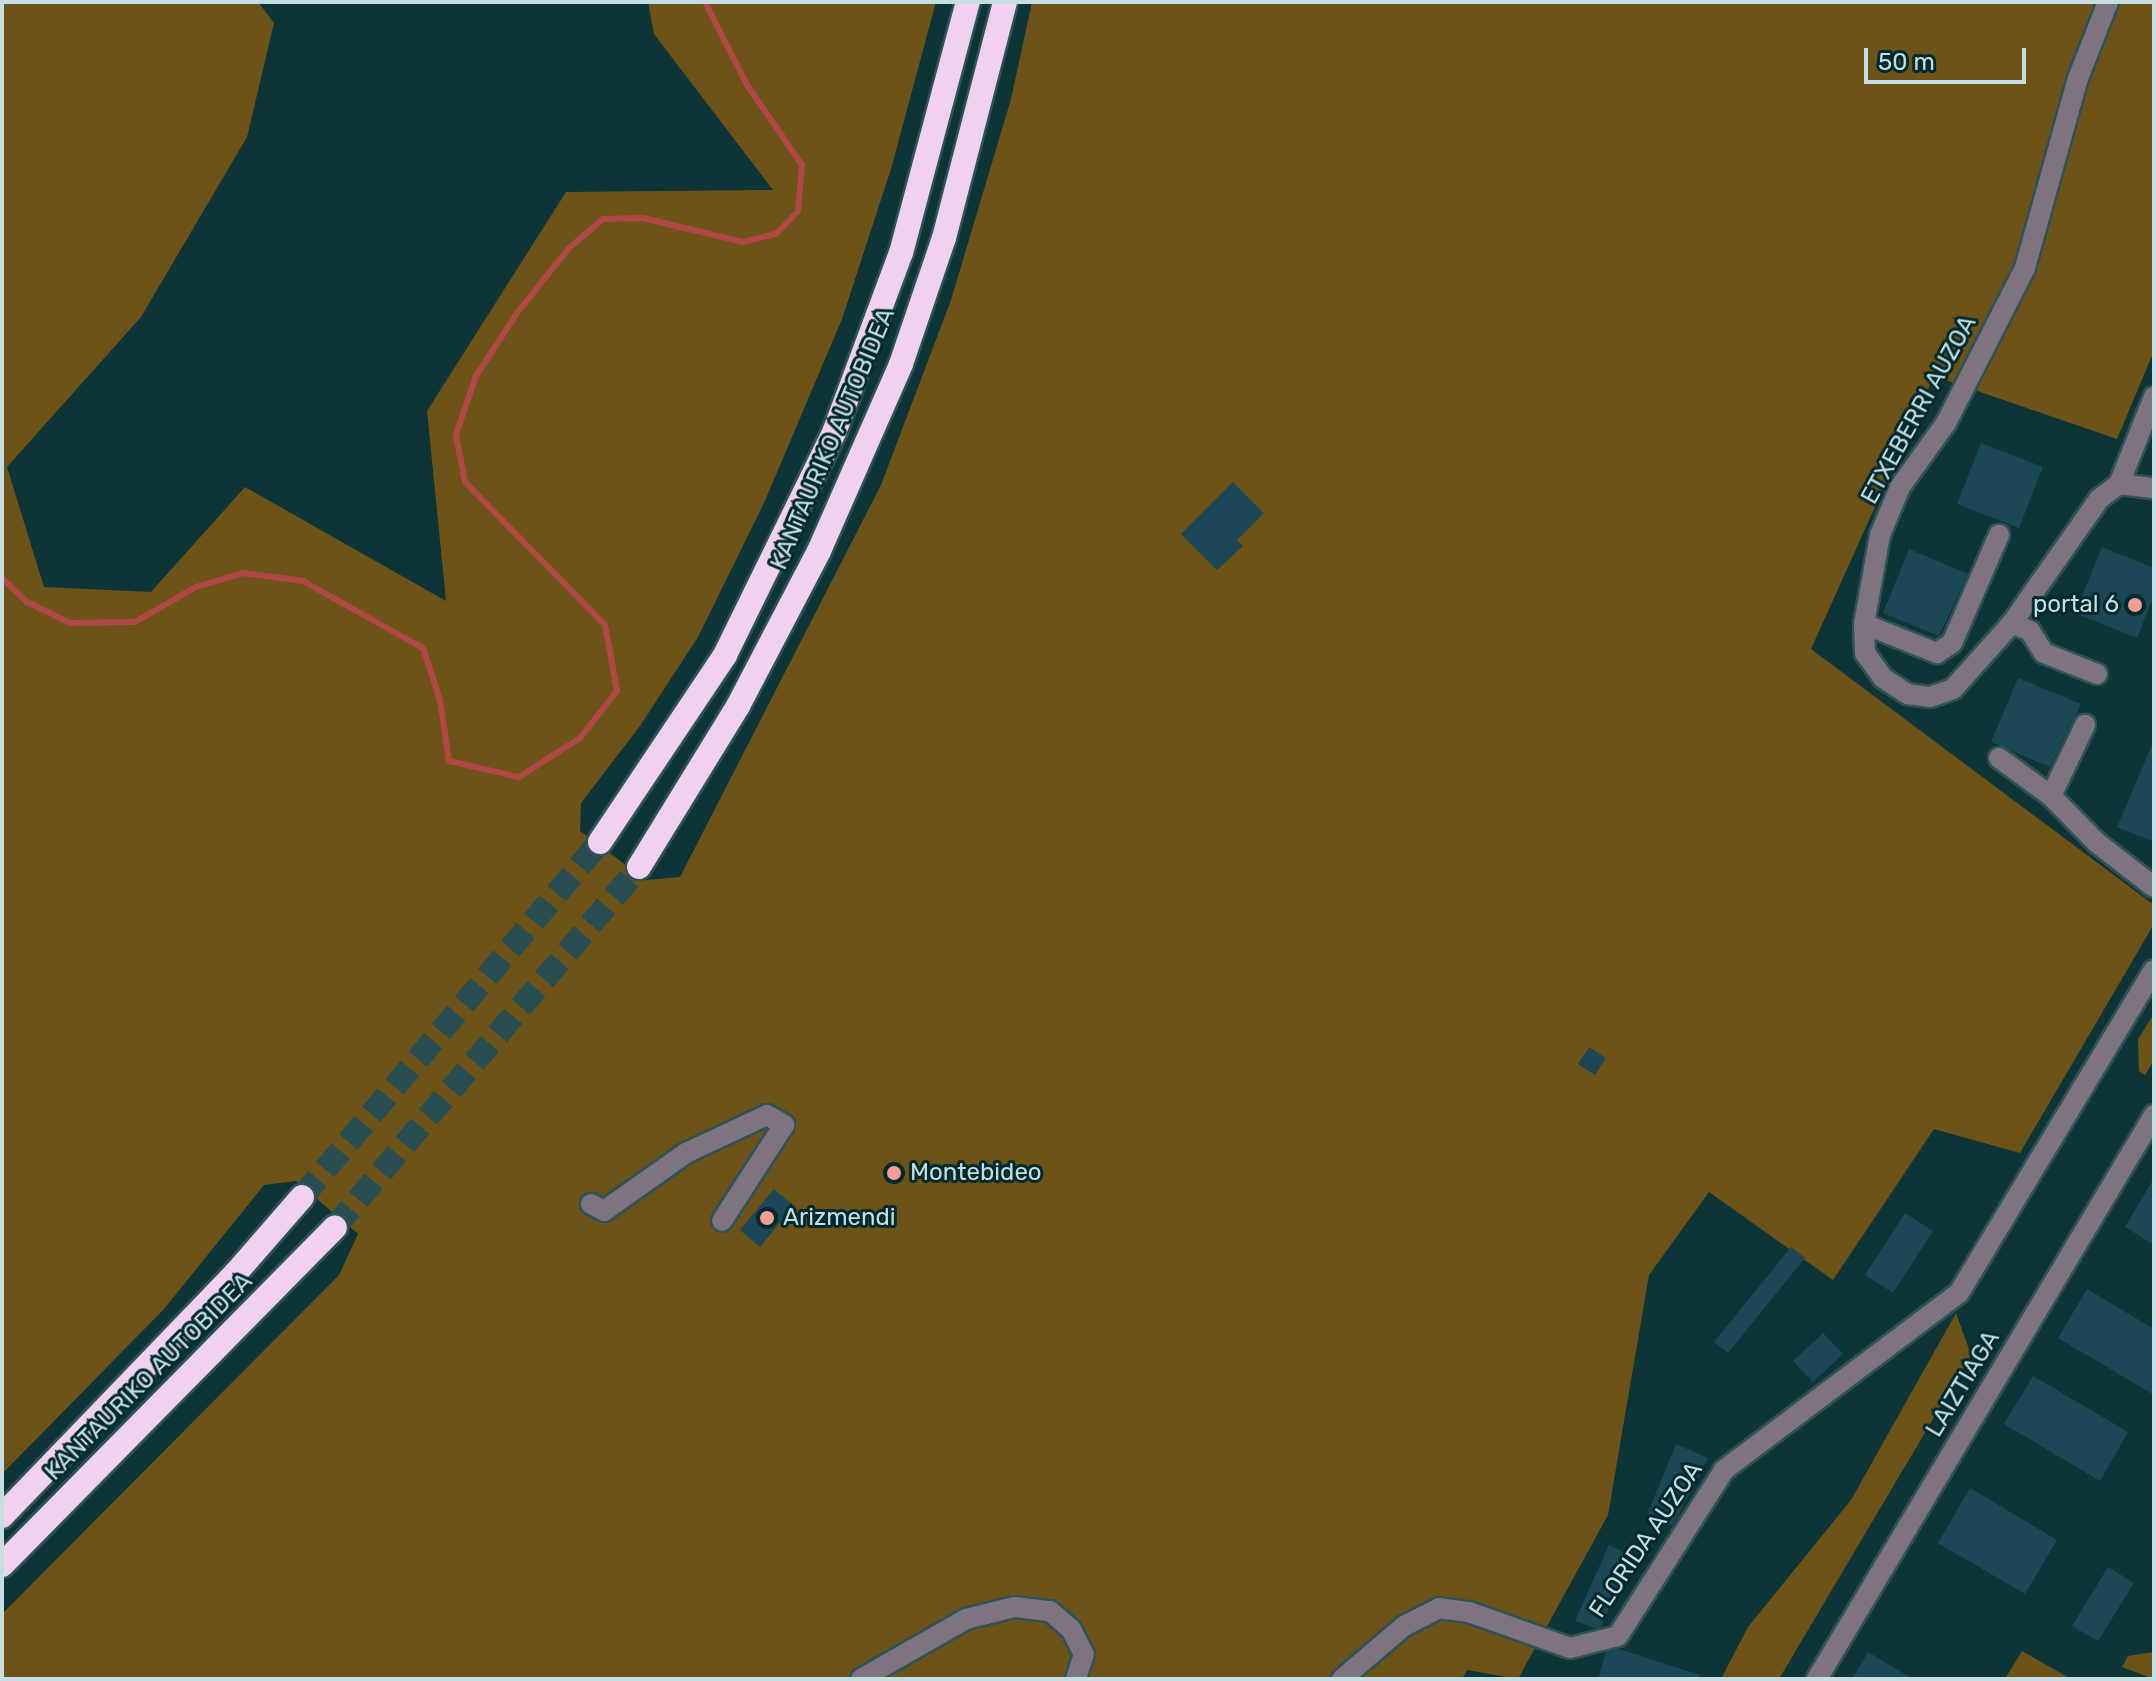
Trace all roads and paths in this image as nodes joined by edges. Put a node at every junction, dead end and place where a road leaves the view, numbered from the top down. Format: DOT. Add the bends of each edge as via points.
graph roads {
  1 [pos="968,2"];
  2 [pos="1005,2"];
  3 [pos="2108,2"];
  4 [pos="2154,397"];
  5 [pos="2119,484"];
  6 [pos="2154,488"];
  7 [pos="1999,535"];
  8 [pos="2012,623"];
  9 [pos="1864,624"];
  10 [pos="2097,674"];
  11 [pos="2085,725"];
  12 [pos="1999,758"];
  13 [pos="2051,796"];
  14 [pos="600,842"];
  15 [pos="639,867"];
  16 [pos="2154,887"];
  17 [pos="2154,970"];
  18 [pos="2154,1115"];
  19 [pos="302,1197"];
  20 [pos="591,1204"];
  21 [pos="722,1221"];
  22 [pos="335,1227"];
  23 [pos="2,1516"];
  24 [pos="2,1565"];
  25 [pos="861,1679"];
  26 [pos="1076,1679"];
  27 [pos="1342,1679"];
  28 [pos="1817,1679"];
  1 -- 14 [label="highway, KANTAURIKO AUTOBIDEA" via="901,253 835,430 725,655"];
  2 -- 15 [label="highway, KANTAURIKO AUTOBIDEA" via="952,211 901,364 819,551 746,692"];
  3 -- 9 [label="street, ETXEBERRI AUZOA" via="2078,78 2025,268 1946,423 1900,487 1880,535"];
  4 -- 5 [label="street"];
  5 -- 6 [label="street"];
  5 -- 8 [label="street, ETXEBERRI AUZOA" via="2099,499"];
  7 -- 9 [label="street" via="1952,643 1937,653"];
  8 -- 9 [label="street, ETXEBERRI AUZOA" via="1953,689 1930,697 1908,694 1883,678 1865,653"];
  8 -- 10 [label="street" via="2030,631 2044,653"];
  11 -- 13 [label="street"];
  12 -- 13 [label="street"];
  13 -- 16 [label="street" via="2096,842"];
  17 -- 27 [label="street, FLORIDA AUZOA" via="1959,1293 1724,1470 1618,1636 1570,1648 1469,1612 1439,1608 1404,1626"];
  18 -- 28 [label="street, LAIZTIAGA"];
  19 -- 23 [label="highway, KANTAURIKO AUTOBIDEA"];
  20 -- 21 [label="street" via="604,1211 686,1153 767,1115 784,1125"];
  22 -- 24 [label="highway, KANTAURIKO AUTOBIDEA"];
  25 -- 26 [label="street" via="966,1619 1015,1607 1050,1611 1071,1629 1084,1654"];
}
